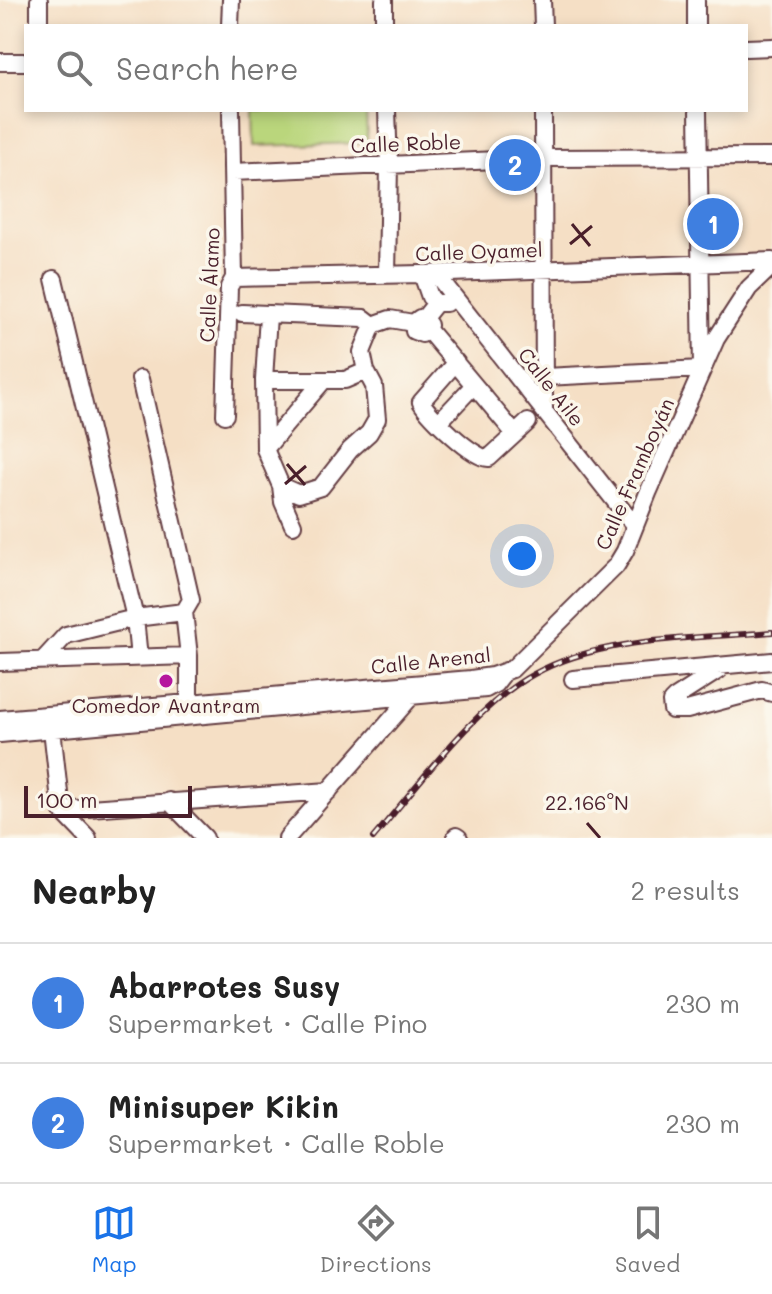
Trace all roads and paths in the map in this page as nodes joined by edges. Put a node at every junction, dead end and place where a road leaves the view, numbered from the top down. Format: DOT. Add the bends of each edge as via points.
graph roads {
  1 [pos="39,0"];
  2 [pos="231,0"];
  3 [pos="384,0"];
  4 [pos="542,0"];
  5 [pos="696,0"];
  6 [pos="39,24"];
  7 [pos="230,24"];
  8 [pos="384,24"];
  9 [pos="543,24"];
  10 [pos="696,24"];
  11 [pos="772,47"];
  12 [pos="748,48"];
  13 [pos="0,62"];
  14 [pos="24,62"];
  15 [pos="231,112"];
  16 [pos="387,112"];
  17 [pos="543,112"];
  18 [pos="698,112"];
  19 [pos="699,156"];
  20 [pos="772,157"];
  21 [pos="543,158"];
  22 [pos="389,165"];
  23 [pos="233,172"];
  24 [pos="701,262"];
  25 [pos="772,263"];
  26 [pos="545,270"];
  27 [pos="429,274"];
  28 [pos="387,275"];
  29 [pos="234,278"];
  30 [pos="54,279"];
  31 [pos="458,302"];
  32 [pos="436,303"];
  33 [pos="242,313"];
  34 [pos="268,315"];
  35 [pos="422,324"];
  36 [pos="373,325"];
  37 [pos="456,362"];
  38 [pos="702,369"];
  39 [pos="366,371"];
  40 [pos="545,377"];
  41 [pos="140,379"];
  42 [pos="264,380"];
  43 [pos="323,381"];
  44 [pos="474,385"];
  45 [pos="544,410"];
  46 [pos="225,415"];
  47 [pos="439,422"];
  48 [pos="528,422"];
  49 [pos="515,434"];
  50 [pos="265,449"];
  51 [pos="281,486"];
  52 [pos="293,525"];
  53 [pos="634,525"];
  54 [pos="184,612"];
  55 [pos="135,618"];
  56 [pos="189,656"];
  57 [pos="139,658"];
  58 [pos="44,659"];
  59 [pos="772,661"];
  60 [pos="0,662"];
  61 [pos="723,667"];
  62 [pos="503,674"];
  63 [pos="573,679"];
  64 [pos="772,693"];
  65 [pos="410,698"];
  66 [pos="189,703"];
  67 [pos="0,719"];
  68 [pos="51,723"];
  69 [pos="0,734"];
  70 [pos="329,791"];
  71 [pos="169,801"];
  72 [pos="61,810"];
  73 [pos="88,838"];
  74 [pos="205,838"];
  75 [pos="287,838"];
  1 -- 6 [label="street"];
  2 -- 7 [label="street"];
  3 -- 8 [label="street"];
  4 -- 9 [label="street"];
  5 -- 10 [label="street"];
  11 -- 12 [label="street"];
  13 -- 14 [label="street"];
  15 -- 23 [label="street, Calle Álamo"];
  16 -- 22 [label="street"];
  17 -- 21 [label="street"];
  18 -- 19 [label="street"];
  19 -- 20 [label="street, Calle Roble"];
  19 -- 21 [label="street, Calle Roble"];
  19 -- 24 [label="street"];
  21 -- 22 [label="street, Calle Roble"];
  21 -- 26 [label="street"];
  22 -- 23 [label="street, Calle Roble"];
  22 -- 28 [label="street"];
  23 -- 29 [label="street, Calle Álamo"];
  24 -- 25 [label="street, Calle Oyamel"];
  24 -- 26 [label="street, Calle Oyamel"];
  24 -- 38 [label="street"];
  25 -- 38 [label="street, Calle Framboyán" via="741,299"];
  26 -- 27 [label="street, Calle Oyamel"];
  26 -- 40 [label="street"];
  27 -- 28 [label="street, Calle Oyamel"];
  27 -- 31 [label="street, Calle Aile"];
  27 -- 32 [label="street" via="430,297"];
  28 -- 29 [label="street, Calle Oyamel"];
  29 -- 46 [label="street, Calle Álamo" via="229,287"];
  30 -- 55 [label="street"];
  31 -- 32 [label="street"];
  31 -- 45 [label="street, Calle Aile"];
  32 -- 35 [label="street"];
  33 -- 34 [label="street"];
  34 -- 36 [label="street" via="364,318"];
  34 -- 42 [label="street"];
  35 -- 36 [label="street" via="390,319"];
  35 -- 37 [label="street"];
  36 -- 39 [label="street" via="362,352"];
  37 -- 44 [label="street"];
  37 -- 47 [label="street" via="421,402"];
  38 -- 40 [label="street"];
  38 -- 53 [label="street, Calle Framboyán"];
  39 -- 43 [label="street" via="345,380"];
  39 -- 51 [label="street" via="374,386 377,419 369,433 321,487 299,494"];
  40 -- 45 [label="street"];
  41 -- 54 [label="street" via="191,600"];
  42 -- 43 [label="street"];
  42 -- 50 [label="street"];
  43 -- 50 [label="street"];
  44 -- 47 [label="street"];
  44 -- 49 [label="street"];
  45 -- 53 [label="street, Calle Aile"];
  47 -- 49 [label="street" via="484,460"];
  48 -- 49 [label="street"];
  50 -- 51 [label="street"];
  51 -- 52 [label="street"];
  53 -- 62 [label="street, Calle Framboyán" via="625,551 604,580"];
  54 -- 55 [label="street"];
  54 -- 56 [label="street"];
  55 -- 57 [label="street"];
  55 -- 58 [label="street" via="66,635"];
  56 -- 57 [label="street"];
  56 -- 66 [label="street"];
  57 -- 58 [label="street"];
  58 -- 60 [label="street"];
  59 -- 61 [label="street"];
  61 -- 63 [label="street"];
  61 -- 64 [label="street" via="675,698 672,710 762,690"];
  62 -- 65 [label="street, Calle Arenal" via="486,689"];
  62 -- 66 [label="street, Calle Arenal"];
  65 -- 68 [label="street, Calle Arenal"];
  65 -- 70 [label="street"];
  66 -- 68 [label="street, Calle Arenal"];
  67 -- 68 [label="street, Calle Arenal"];
  68 -- 69 [label="street, Calle Arenal"];
  68 -- 72 [label="street"];
  70 -- 71 [label="street"];
  70 -- 75 [label="street"];
  71 -- 72 [label="street"];
  71 -- 74 [label="street"];
  72 -- 73 [label="street"];
}
